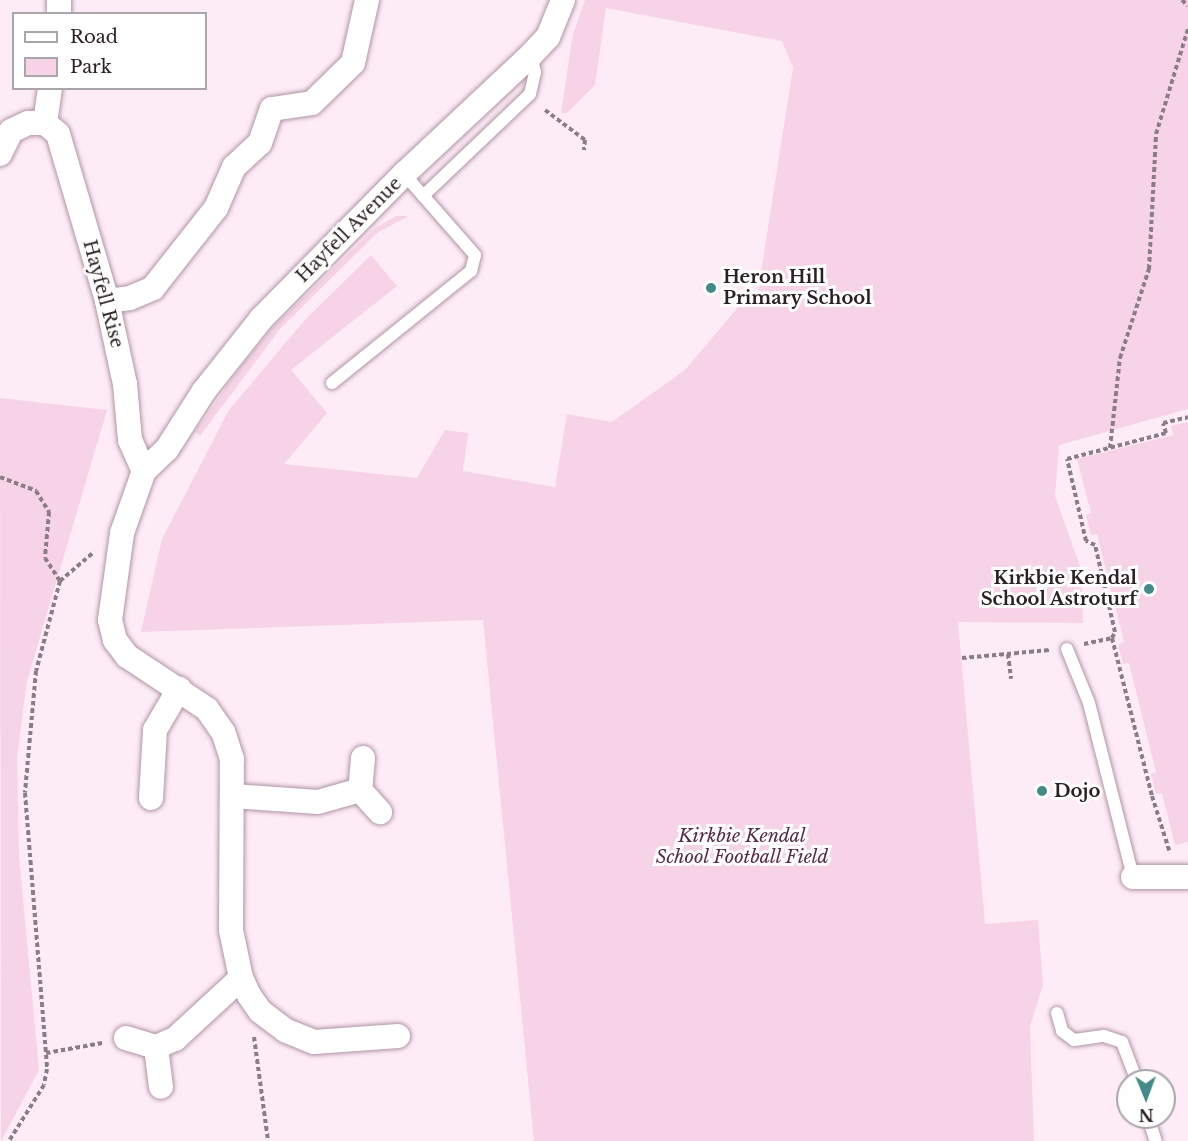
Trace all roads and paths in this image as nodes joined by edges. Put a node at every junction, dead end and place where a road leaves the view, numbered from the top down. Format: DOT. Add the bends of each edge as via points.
graph roads {
  1 [pos="367,0"];
  2 [pos="563,0"];
  3 [pos="1182,0"];
  4 [pos="1188,6"];
  5 [pos="1188,29"];
  6 [pos="531,55"];
  7 [pos="50,90"];
  8 [pos="545,110"];
  9 [pos="45,123"];
  10 [pos="584,150"];
  11 [pos="0,154"];
  12 [pos="404,174"];
  13 [pos="423,196"];
  14 [pos="106,301"];
  15 [pos="332,383"];
  16 [pos="1188,417"];
  17 [pos="1110,448"];
  18 [pos="144,471"];
  19 [pos="0,477"];
  20 [pos="102,545"];
  21 [pos="60,581"];
  22 [pos="1112,638"];
  23 [pos="1067,649"];
  24 [pos="1008,654"];
  25 [pos="962,658"];
  26 [pos="1011,679"];
  27 [pos="179,689"];
  28 [pos="363,758"];
  29 [pos="360,790"];
  30 [pos="233,796"];
  31 [pos="151,798"];
  32 [pos="380,812"];
  33 [pos="1179,851"];
  34 [pos="1133,877"];
  35 [pos="1188,878"];
  36 [pos="241,978"];
  37 [pos="260,1011"];
  38 [pos="1057,1013"];
  39 [pos="398,1036"];
  40 [pos="126,1038"];
  41 [pos="156,1047"];
  42 [pos="46,1053"];
  43 [pos="1132,1069"];
  44 [pos="161,1087"];
  45 [pos="9,1141"];
  46 [pos="268,1141"];
  1 -- 14 [label="street" via="352,63 312,103 272,109 260,143 234,166 216,208 153,288 130,298"];
  2 -- 6 [label="street, Hayfell Avenue" via="548,37"];
  3 -- 4 [label="path"];
  5 -- 17 [label="path" via="1156,134 1149,269 1120,358"];
  6 -- 12 [label="street, Hayfell Avenue"];
  6 -- 13 [label="lane" via="536,72 530,94"];
  7 -- 9 [label="street"];
  8 -- 10 [label="path" via="585,140"];
  9 -- 11 [label="street" via="28,123 11,131"];
  9 -- 14 [label="street, Hayfell Rise" via="58,134"];
  12 -- 13 [label="lane"];
  12 -- 18 [label="street, Hayfell Avenue" via="261,319 204,391 167,449"];
  13 -- 15 [label="lane" via="475,255 471,271"];
  14 -- 18 [label="street, Hayfell Rise" via="125,384 130,440"];
  16 -- 17 [label="path" via="1163,423 1166,433"];
  17 -- 22 [label="path" via="1067,459 1086,541 1095,545 1115,632"];
  18 -- 27 [label="street" via="124,525 110,620 115,640 127,656"];
  19 -- 21 [label="path" via="36,491 49,512 45,558"];
  20 -- 21 [label="path"];
  21 -- 42 [label="path" via="36,671 25,793"];
  22 -- 23 [label="path"];
  22 -- 33 [label="path" via="1152,796 1171,853"];
  23 -- 24 [label="path"];
  23 -- 34 [label="lane" via="1089,703"];
  24 -- 25 [label="path"];
  24 -- 26 [label="path"];
  27 -- 30 [label="street" via="207,709 223,732 232,759"];
  27 -- 31 [label="street" via="155,730"];
  28 -- 29 [label="street"];
  29 -- 30 [label="street" via="318,802"];
  29 -- 32 [label="street"];
  30 -- 36 [label="street" via="231,930"];
  34 -- 35 [label="street"];
  36 -- 37 [label="street"];
  36 -- 41 [label="street" via="189,1029"];
  37 -- 39 [label="street" via="285,1030 314,1042"];
  37 -- 46 [label="path" via="253,1031"];
  38 -- 43 [label="lane" via="1062,1030 1074,1040 1104,1036 1122,1042"];
  40 -- 41 [label="street"];
  40 -- 42 [label="path"];
  41 -- 44 [label="street"];
  42 -- 45 [label="path" via="44,1085"];
}
